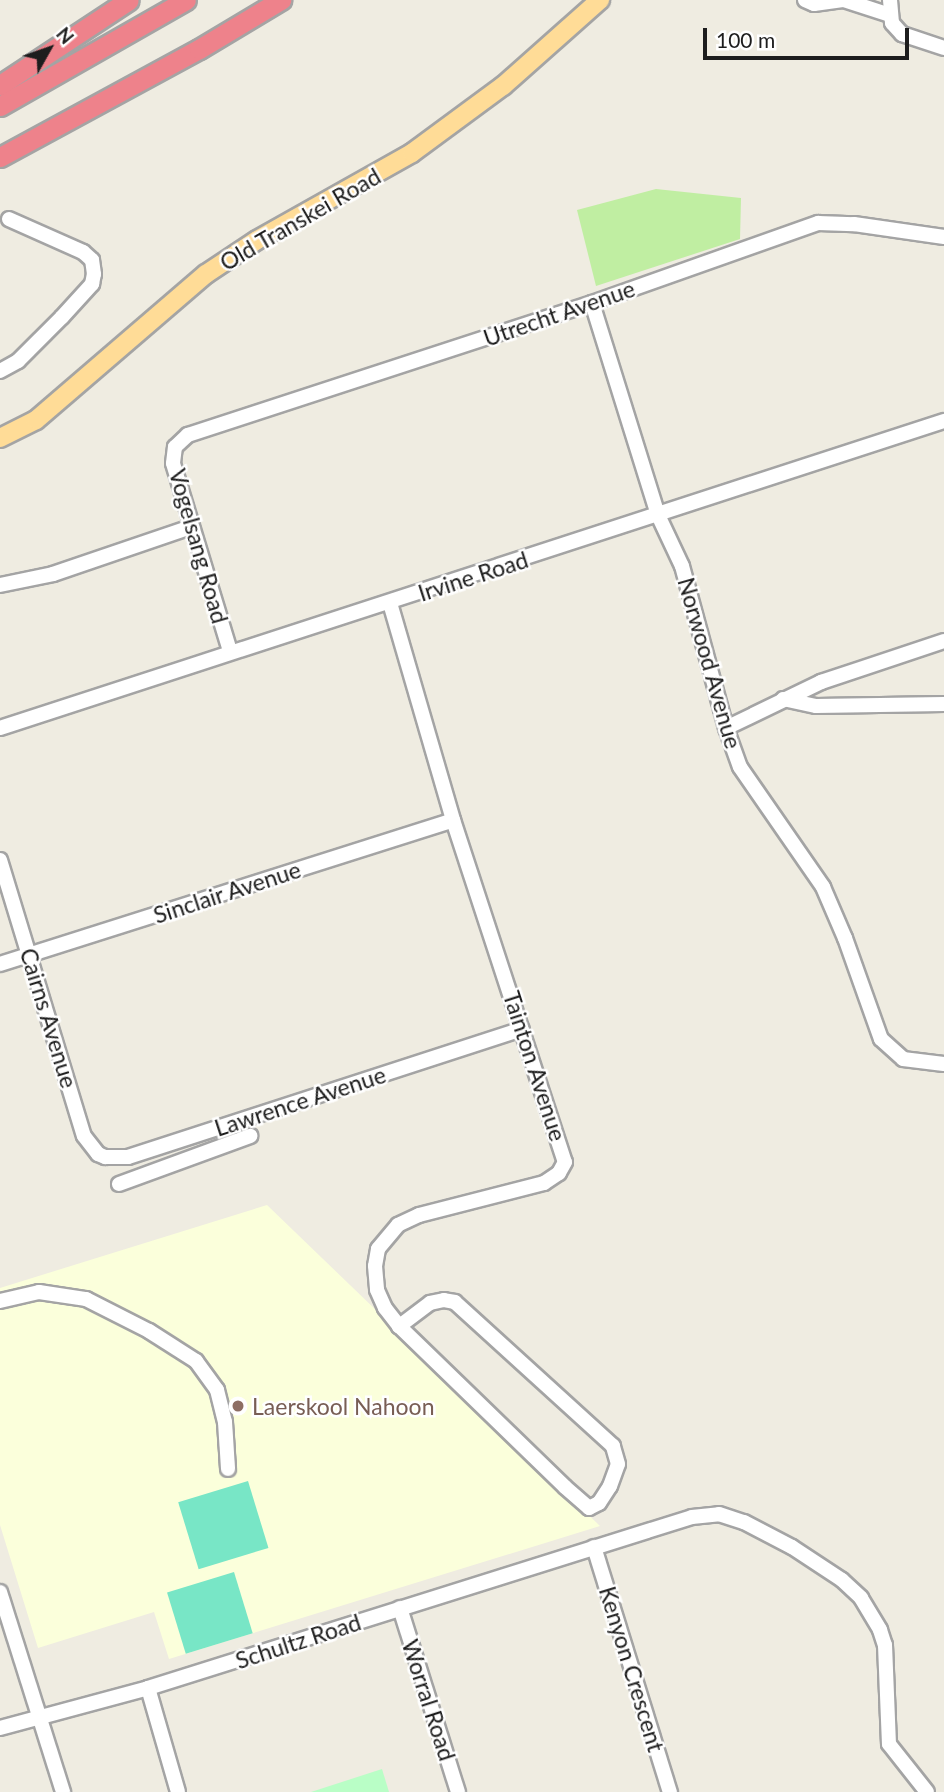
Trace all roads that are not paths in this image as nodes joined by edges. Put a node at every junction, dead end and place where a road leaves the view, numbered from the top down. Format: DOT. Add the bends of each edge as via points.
graph roads {
  1 [pos="129,0"];
  2 [pos="186,0"];
  3 [pos="281,0"];
  4 [pos="600,0"];
  5 [pos="805,0"];
  6 [pos="849,0"];
  7 [pos="890,0"];
  8 [pos="890,15"];
  9 [pos="944,48"];
  10 [pos="0,85"];
  11 [pos="0,106"];
  12 [pos="0,157"];
  13 [pos="9,219"];
  14 [pos="944,237"];
  15 [pos="592,303"];
  16 [pos="0,372"];
  17 [pos="944,421"];
  18 [pos="0,438"];
  19 [pos="180,441"];
  20 [pos="658,515"];
  21 [pos="191,527"];
  22 [pos="0,585"];
  23 [pos="390,603"];
  24 [pos="942,646"];
  25 [pos="230,651"];
  26 [pos="783,699"];
  27 [pos="944,704"];
  28 [pos="0,728"];
  29 [pos="726,728"];
  30 [pos="453,820"];
  31 [pos="0,860"];
  32 [pos="30,955"];
  33 [pos="0,964"];
  34 [pos="522,1030"];
  35 [pos="944,1064"];
  36 [pos="85,1136"];
  37 [pos="250,1136"];
  38 [pos="159,1146"];
  39 [pos="167,1168"];
  40 [pos="119,1184"];
  41 [pos="0,1301"];
  42 [pos="399,1326"];
  43 [pos="228,1469"];
  44 [pos="594,1547"];
  45 [pos="0,1592"];
  46 [pos="400,1608"];
  47 [pos="148,1688"];
  48 [pos="39,1716"];
  49 [pos="0,1728"];
  50 [pos="63,1792"];
  51 [pos="178,1792"];
  52 [pos="458,1792"];
  53 [pos="670,1792"];
  54 [pos="927,1792"];
  1 -- 10 [label="highway"];
  2 -- 11 [label="highway"];
  3 -- 12 [label="highway"];
  4 -- 18 [label="main road, Old Transkei Road" via="503,86 412,153 206,274 36,420"];
  5 -- 6 [label="street" via="814,4"];
  6 -- 8 [label="street"];
  7 -- 8 [label="street"];
  8 -- 9 [label="street" via="902,34"];
  13 -- 16 [label="street" via="83,252 92,260 94,274 92,284 62,317"];
  14 -- 15 [label="street, Utrecht Avenue" via="818,223"];
  15 -- 19 [label="street, Utrecht Avenue" via="207,427"];
  15 -- 20 [label="street, Norwood Avenue"];
  17 -- 20 [label="street, Irvine Road"];
  19 -- 21 [label="street, Vogelsang Road" via="173,463"];
  20 -- 23 [label="street, Irvine Road"];
  20 -- 29 [label="street, Norwood Avenue" via="682,566"];
  21 -- 22 [label="street" via="53,574"];
  21 -- 25 [label="street, Vogelsang Road"];
  23 -- 25 [label="street, Irvine Road"];
  23 -- 30 [label="street, Tainton Avenue"];
  24 -- 26 [label="street" via="821,682"];
  25 -- 28 [label="street, Irvine Road"];
  26 -- 27 [label="street" via="816,706"];
  26 -- 29 [label="street"];
  29 -- 35 [label="street, Norwood Avenue" via="740,766 823,887 876,1030 894,1053 913,1061"];
  30 -- 32 [label="street, Sinclair Avenue"];
  30 -- 34 [label="street, Tainton Avenue"];
  31 -- 32 [label="street, Cairns Avenue"];
  32 -- 33 [label="street, Sinclair Avenue"];
  32 -- 36 [label="street, Cairns Avenue"];
  34 -- 38 [label="street, Lawrence Avenue"];
  34 -- 42 [label="street, Tainton Avenue" via="564,1154 564,1166 544,1183 419,1215 389,1233 378,1249 375,1280 379,1298"];
  36 -- 38 [label="street, Lawrence Avenue" via="105,1157 128,1157"];
  37 -- 39 [label="street"];
  38 -- 39 [label="street"];
  39 -- 40 [label="street"];
  41 -- 43 [label="street" via="39,1292 86,1299 196,1361 217,1390 222,1406"];
  42 -- 42 [label="street, Tainton Avenue" via="589,1508 598,1503 615,1474 618,1458 613,1446 456,1303 430,1303"];
  44 -- 46 [label="street, Schultz Road"];
  44 -- 53 [label="street, Kenyon Crescent"];
  44 -- 54 [label="street, Schultz Road" via="692,1517 719,1514 792,1546 842,1580 871,1612 885,1645 889,1744"];
  45 -- 48 [label="street"];
  46 -- 47 [label="street, Schultz Road"];
  46 -- 52 [label="street, Worral Road"];
  47 -- 48 [label="street, Schultz Road"];
  47 -- 51 [label="street"];
  48 -- 49 [label="street, Schultz Road"];
  48 -- 50 [label="street"];
}
